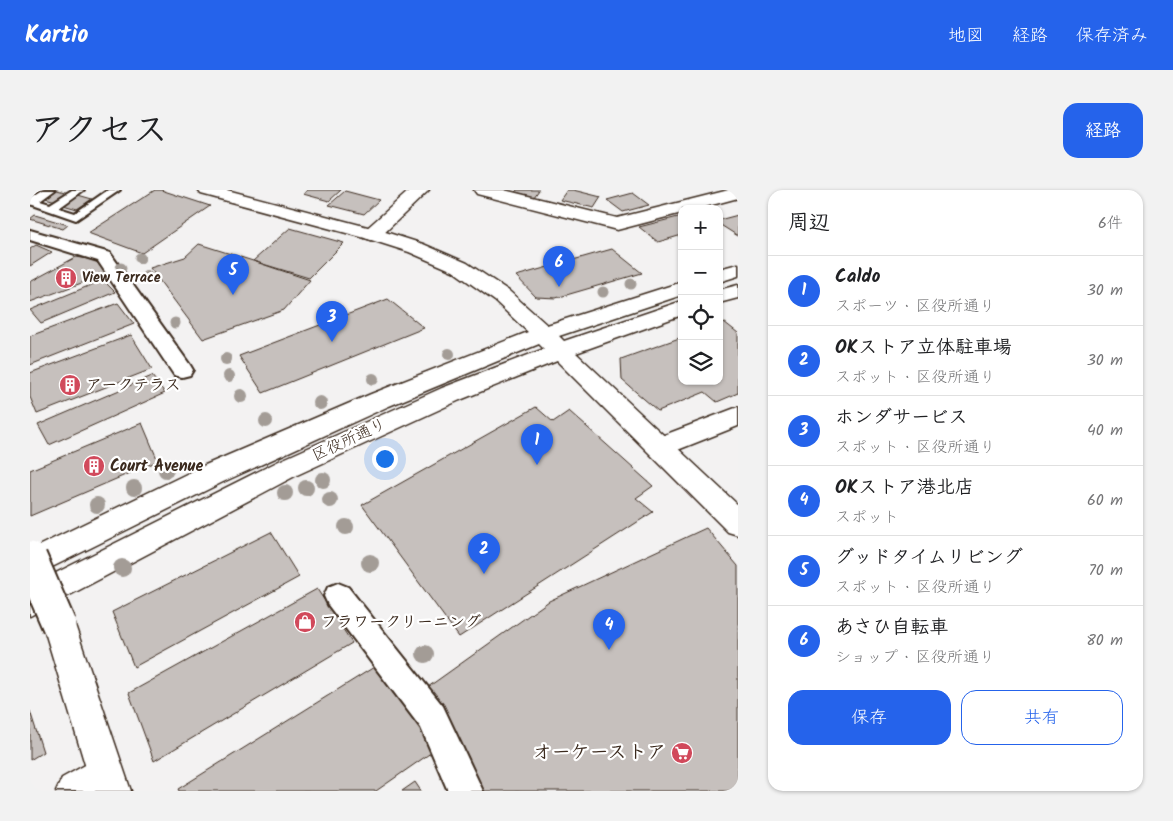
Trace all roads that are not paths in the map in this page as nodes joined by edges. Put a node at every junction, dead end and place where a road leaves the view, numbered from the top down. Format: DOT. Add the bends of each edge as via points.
graph roads {
  1 [pos="50,190"];
  2 [pos="78,190"];
  3 [pos="115,190"];
  4 [pos="207,190"];
  5 [pos="420,190"];
  6 [pos="484,190"];
  7 [pos="738,193"];
  8 [pos="98,196"];
  9 [pos="31,201"];
  10 [pos="50,209"];
  11 [pos="372,234"];
  12 [pos="30,235"];
  13 [pos="738,270"];
  14 [pos="723,275"];
  15 [pos="678,290"];
  16 [pos="738,291"];
  17 [pos="723,296"];
  18 [pos="678,309"];
  19 [pos="552,343"];
  20 [pos="182,370"];
  21 [pos="738,416"];
  22 [pos="660,447"];
  23 [pos="738,523"];
  24 [pos="30,558"];
  25 [pos="30,565"];
  26 [pos="338,596"];
  27 [pos="30,602"];
  28 [pos="97,785"];
  29 [pos="466,791"];
  1 -- 9 [label="lane"];
  2 -- 8 [label="lane"];
  2 -- 10 [label="lane"];
  3 -- 10 [label="lane" via="76,217"];
  4 -- 11 [label="street"];
  5 -- 11 [label="street"];
  6 -- 7 [label="street" via="617,224"];
  9 -- 10 [label="lane"];
  11 -- 19 [label="street" via="460,267 502,296"];
  12 -- 20 [label="street" via="104,257"];
  13 -- 14 [label="street"];
  15 -- 19 [label="street, 区役所通り"];
  16 -- 17 [label="street"];
  18 -- 19 [label="street, 区役所通り"];
  19 -- 22 [label="street"];
  19 -- 25 [label="street, 区役所通り" via="380,400 222,470"];
  19 -- 27 [label="street, 区役所通り" via="451,394 288,468"];
  21 -- 22 [label="street"];
  22 -- 23 [label="street"];
  24 -- 28 [label="street, bridge" via="59,625"];
  26 -- 29 [label="street" via="432,717"];
}
